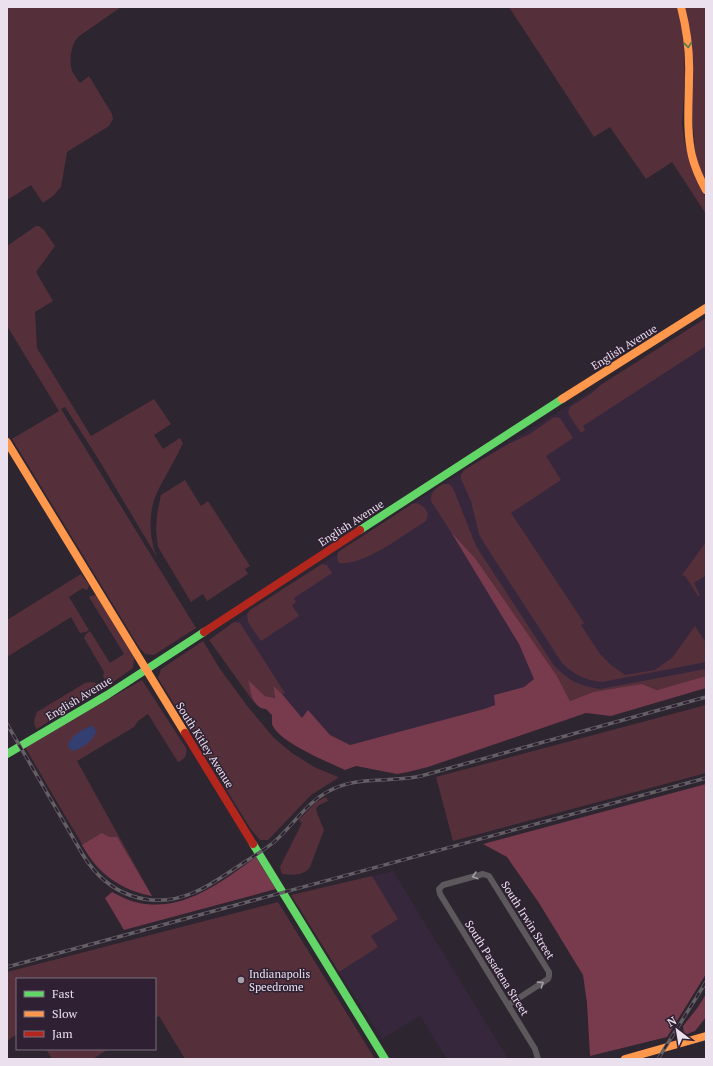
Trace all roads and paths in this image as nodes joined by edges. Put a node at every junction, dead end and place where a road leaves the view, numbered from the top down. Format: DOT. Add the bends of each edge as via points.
graph roads {
  1 [pos="681,7"];
  2 [pos="706,190"];
  3 [pos="706,308"];
  4 [pos="7,442"];
  5 [pos="146,670"];
  6 [pos="7,754"];
  7 [pos="439,889"];
  8 [pos="508,1005"];
  9 [pos="706,1036"];
  10 [pos="385,1059"];
  11 [pos="538,1059"];
  12 [pos="625,1059"];
  1 -- 2 [label="main road, one-way" via="690,57 688,142"];
  3 -- 5 [label="main road, English Avenue"];
  4 -- 5 [label="main road, South Kitley Avenue"];
  5 -- 6 [label="main road, English Avenue"];
  5 -- 10 [label="main road, South Kitley Avenue"];
  7 -- 8 [label="street, South Pasadena Street"];
  8 -- 7 [label="street, South Irwin Street, one-way" via="548,979 549,972 489,876 483,874 443,885"];
  8 -- 11 [label="street, South Pasadena Street" via="535,1049"];
  9 -- 12 [label="main road"];
}
